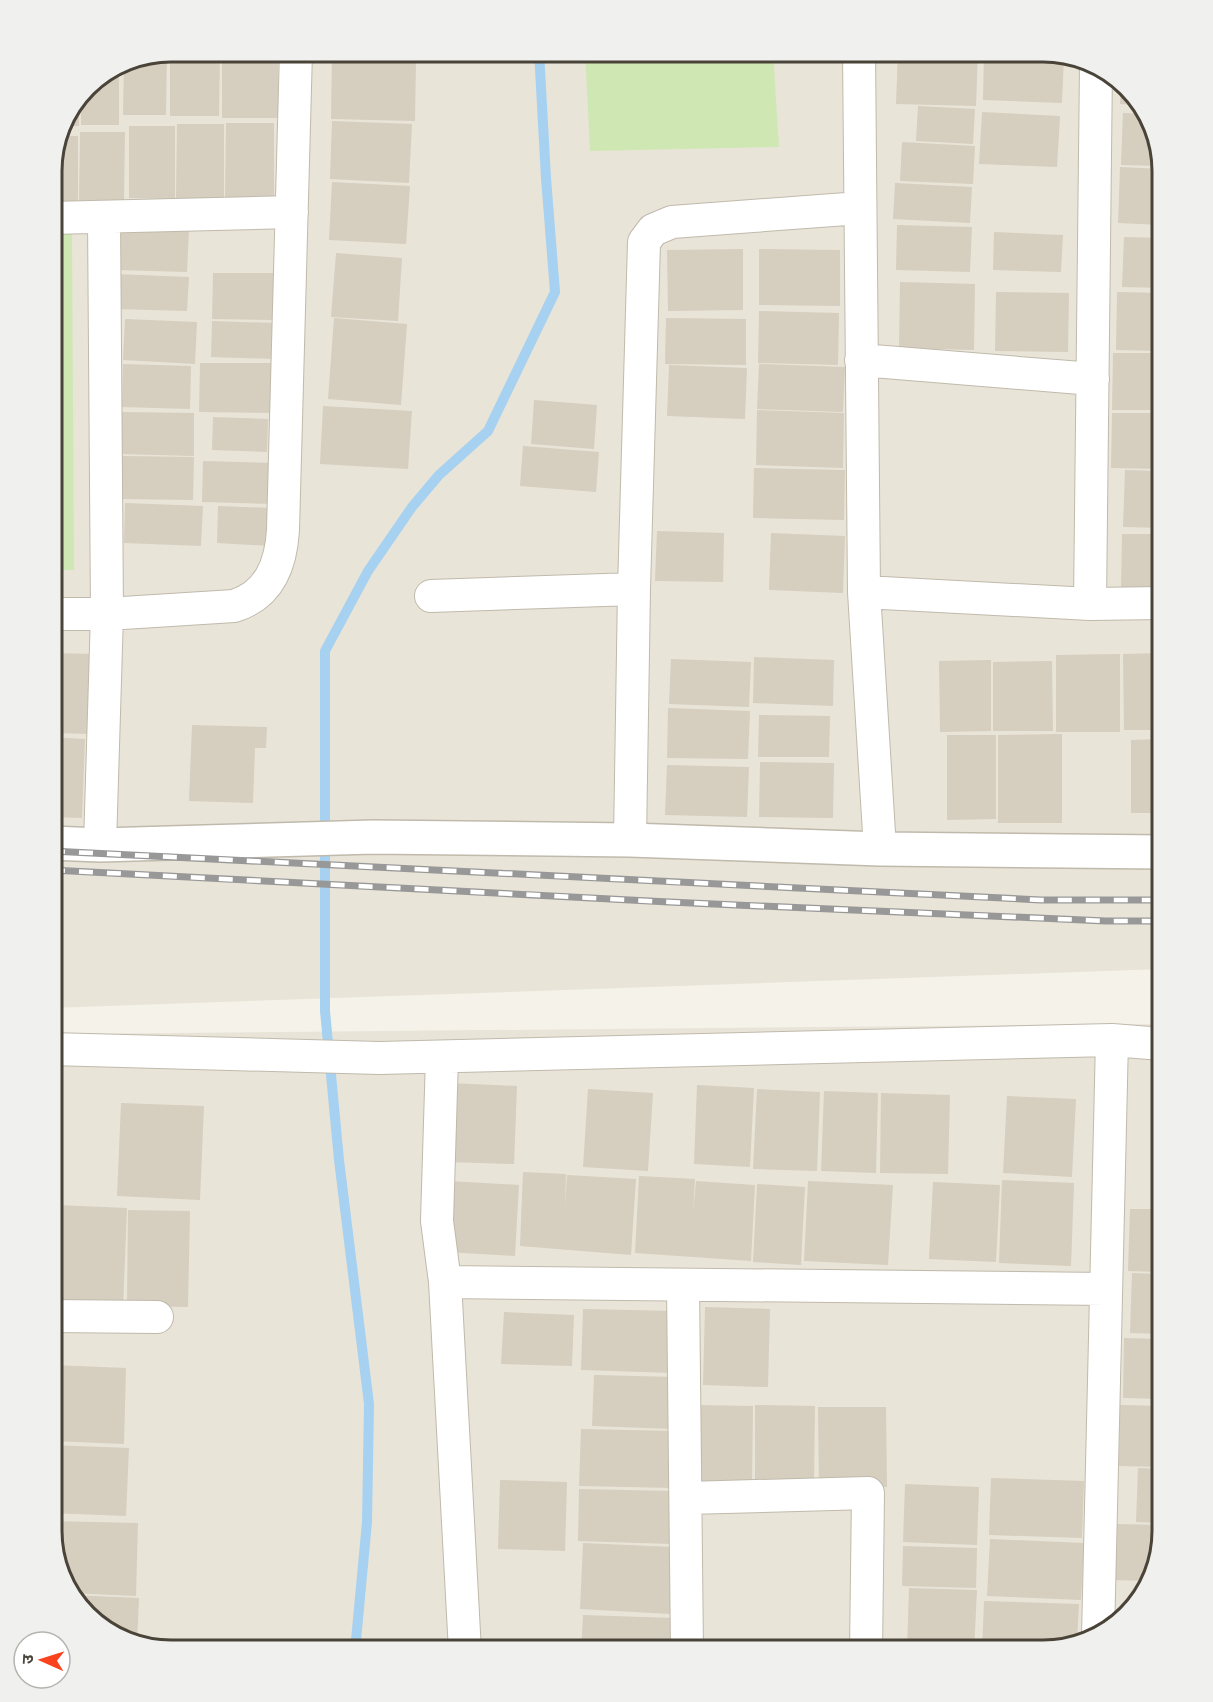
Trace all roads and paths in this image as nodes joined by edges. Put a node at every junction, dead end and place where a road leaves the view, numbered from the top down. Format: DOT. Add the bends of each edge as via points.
graph roads {
  1 [pos="296,62"];
  2 [pos="859,62"];
  3 [pos="1096,75"];
  4 [pos="860,208"];
  5 [pos="292,212"];
  6 [pos="62,218"];
  7 [pos="104,218"];
  8 [pos="861,360"];
  9 [pos="1093,379"];
  10 [pos="634,589"];
  11 [pos="864,592"];
  12 [pos="431,596"];
  13 [pos="1090,603"];
  14 [pos="1152,603"];
  15 [pos="62,614"];
  16 [pos="106,614"];
  17 [pos="630,840"];
  18 [pos="62,843"];
  19 [pos="100,845"];
  20 [pos="880,849"];
  21 [pos="1152,852"];
  22 [pos="1112,1040"];
  23 [pos="1152,1043"];
  24 [pos="62,1050"];
  25 [pos="442,1057"];
  26 [pos="445,1282"];
  27 [pos="683,1285"];
  28 [pos="1106,1289"];
  29 [pos="62,1316"];
  30 [pos="158,1317"];
  31 [pos="687,1498"];
  32 [pos="1098,1625"];
  33 [pos="464,1640"];
  34 [pos="687,1640"];
  35 [pos="866,1640"];
  1 -- 5 [label="street"];
  2 -- 4 [label="street"];
  3 -- 9 [label="street"];
  4 -- 8 [label="street"];
  4 -- 10 [label="street" via="672,222 653,230 644,242"];
  5 -- 7 [label="street"];
  5 -- 16 [label="street" via="283,538 274,572 249,601 234,606"];
  6 -- 7 [label="street"];
  7 -- 16 [label="street"];
  8 -- 9 [label="street"];
  8 -- 11 [label="street"];
  9 -- 13 [label="street"];
  10 -- 12 [label="street"];
  10 -- 17 [label="street"];
  11 -- 13 [label="street"];
  11 -- 20 [label="street"];
  13 -- 14 [label="street"];
  15 -- 16 [label="street"];
  16 -- 19 [label="street"];
  17 -- 19 [label="street" via="373,837"];
  17 -- 20 [label="street"];
  18 -- 19 [label="street"];
  20 -- 21 [label="street"];
  22 -- 23 [label="street"];
  22 -- 25 [label="street"];
  22 -- 28 [label="street"];
  24 -- 25 [label="street"];
  25 -- 26 [label="street" via="437,1221"];
  26 -- 27 [label="street"];
  26 -- 33 [label="street"];
  27 -- 28 [label="street"];
  27 -- 31 [label="street"];
  28 -- 32 [label="street"];
  29 -- 30 [label="street"];
  31 -- 34 [label="street"];
  31 -- 35 [label="street" via="868,1493"];
}
